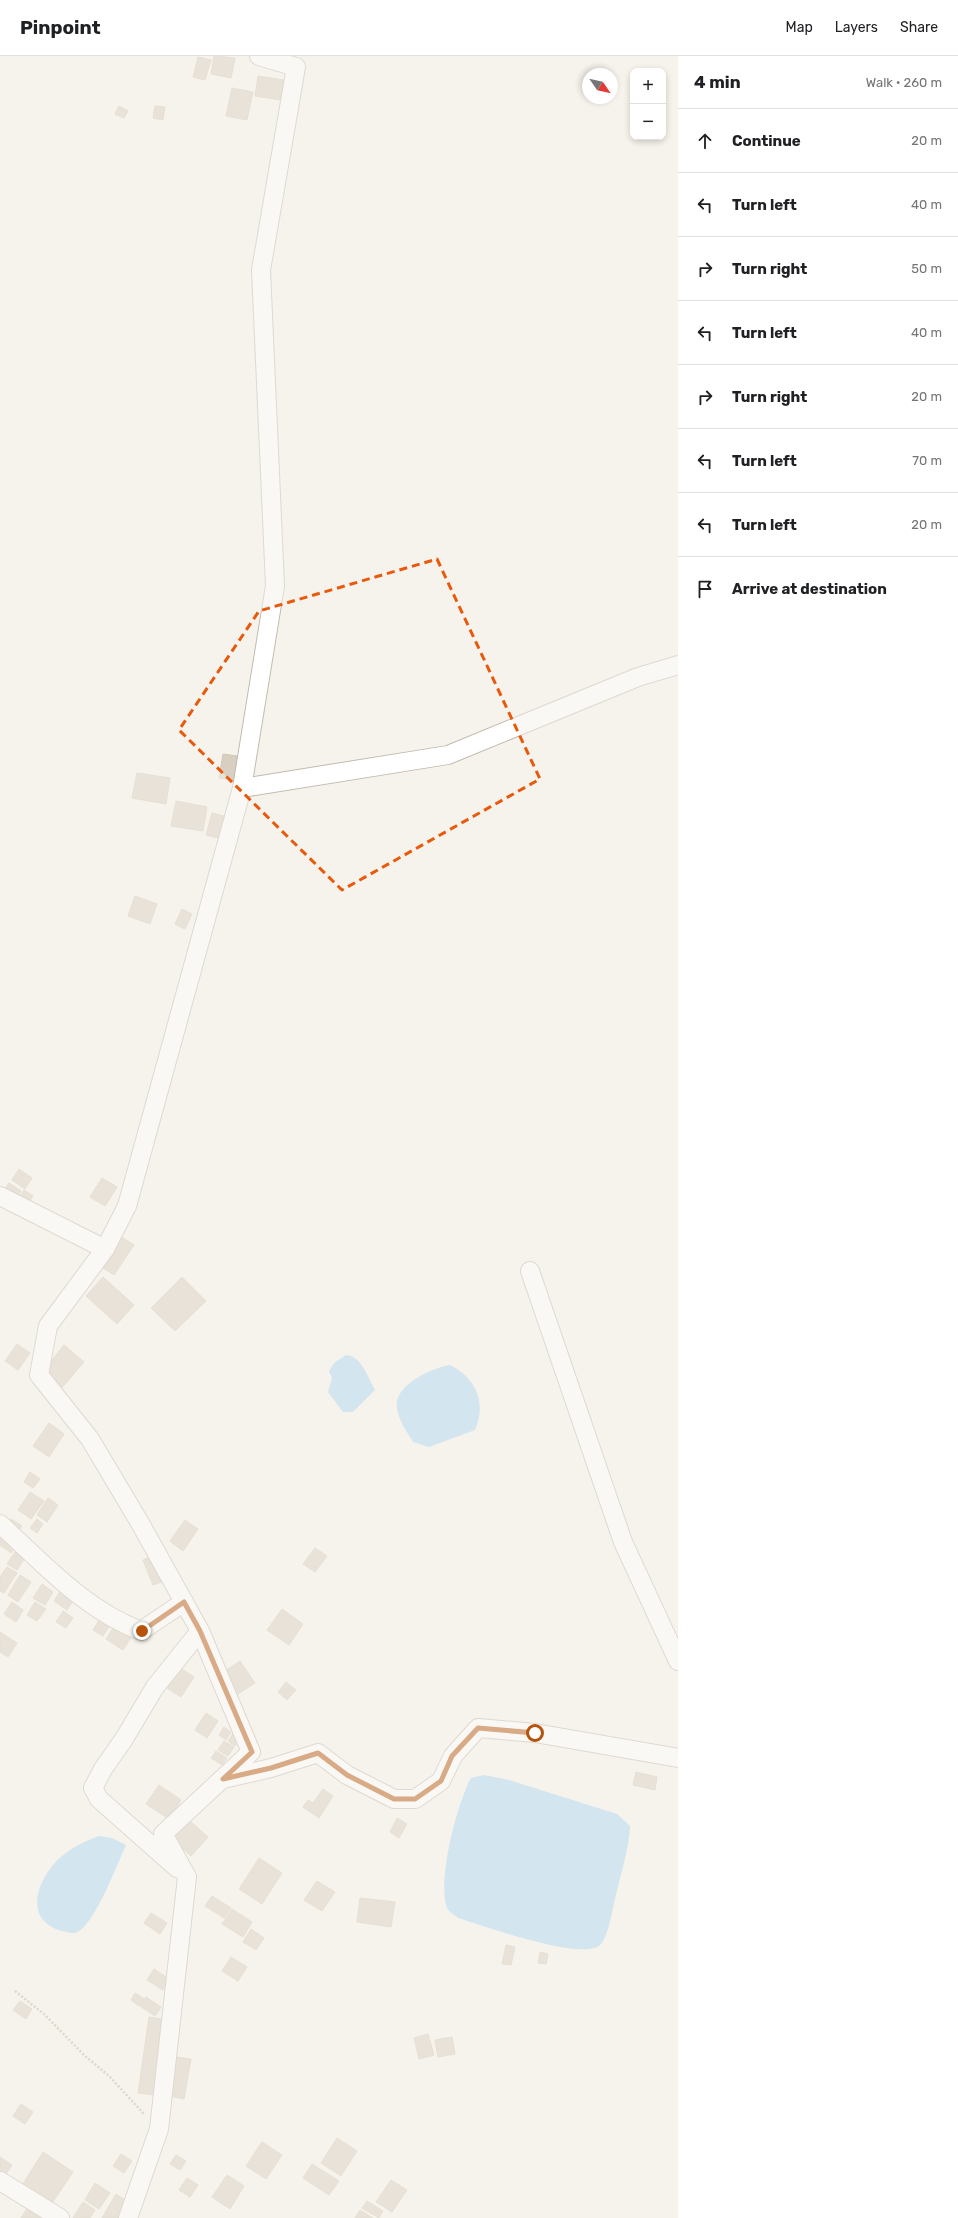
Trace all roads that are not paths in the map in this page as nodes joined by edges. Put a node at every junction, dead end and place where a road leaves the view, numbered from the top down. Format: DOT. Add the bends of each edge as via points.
graph roads {
  1 [pos="259,56"];
  2 [pos="296,62"];
  3 [pos="678,665"];
  4 [pos="242,788"];
  5 [pos="0,1196"];
  6 [pos="106,1249"];
  7 [pos="530,1271"];
  8 [pos="0,1524"];
  9 [pos="184,1602"];
  10 [pos="200,1631"];
  11 [pos="678,1661"];
  12 [pos="678,1758"];
  13 [pos="223,1779"];
  14 [pos="187,1877"];
  15 [pos="0,2181"];
  16 [pos="60,2218"];
  17 [pos="128,2218"];
  1 -- 2 [label="street"];
  2 -- 4 [label="street" via="261,270 274,586"];
  3 -- 4 [label="street" via="638,677 448,756"];
  4 -- 6 [label="street" via="127,1206"];
  5 -- 6 [label="street"];
  6 -- 9 [label="street" via="48,1326 39,1375 90,1439"];
  7 -- 11 [label="street" via="623,1542"];
  8 -- 9 [label="street" via="83,1600 120,1623 142,1631"];
  9 -- 10 [label="street"];
  10 -- 13 [label="street" via="252,1752"];
  10 -- 14 [label="street" via="155,1687 93,1788 104,1804"];
  12 -- 13 [label="street" via="535,1733 478,1728 452,1756 441,1781 415,1799 394,1799 347,1775 318,1753 271,1768"];
  13 -- 14 [label="street" via="163,1834"];
  14 -- 17 [label="street" via="159,2129"];
  15 -- 16 [label="street"];
}
